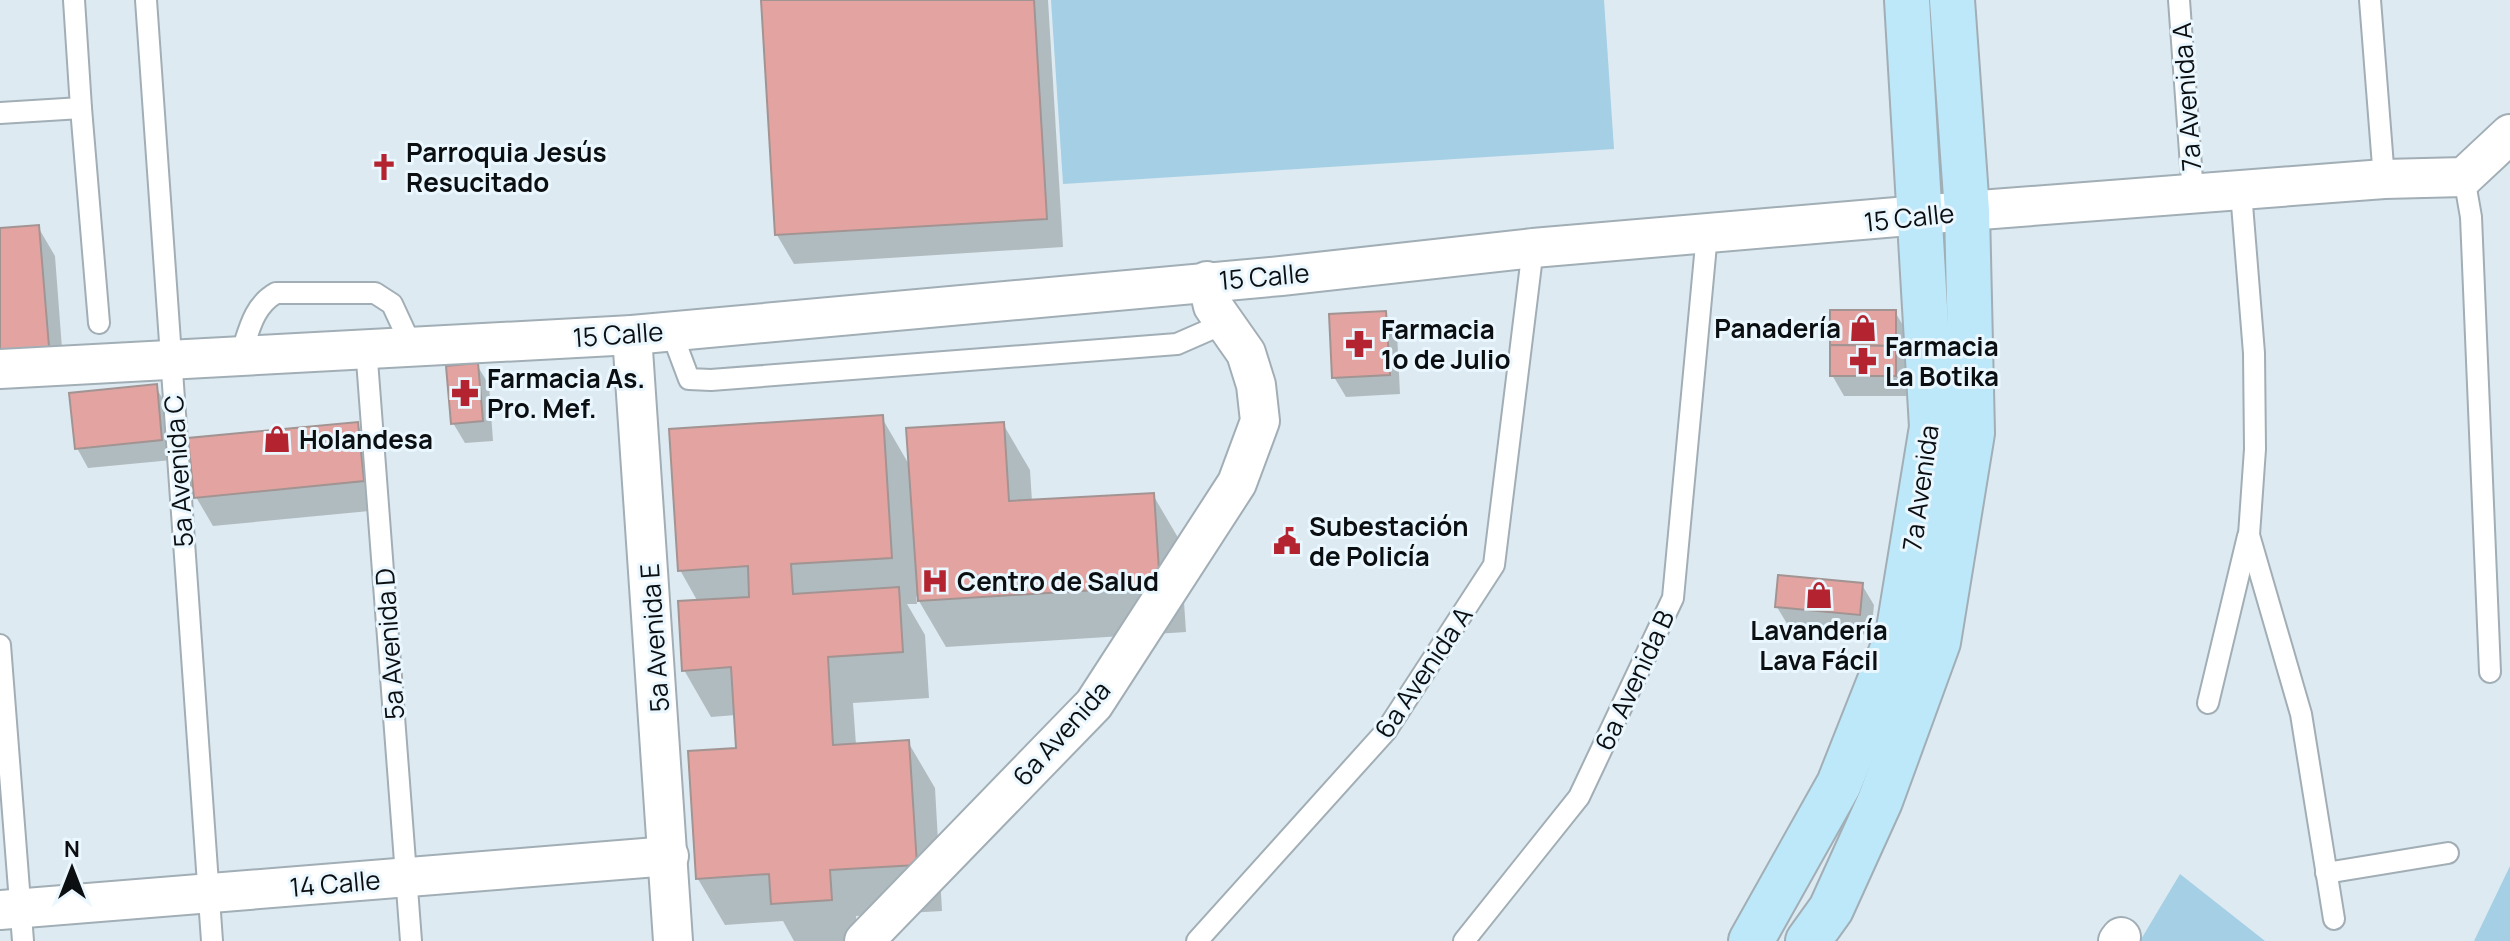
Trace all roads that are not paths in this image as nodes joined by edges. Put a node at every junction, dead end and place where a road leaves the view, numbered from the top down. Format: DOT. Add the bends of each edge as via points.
graph roads {
  1 [pos="74,0"];
  2 [pos="146,0"];
  3 [pos="1907,0"];
  4 [pos="1952,0"];
  5 [pos="2179,0"];
  6 [pos="2370,0"];
  7 [pos="81,108"];
  8 [pos="0,113"];
  9 [pos="2510,134"];
  10 [pos="2464,177"];
  11 [pos="2384,179"];
  12 [pos="2241,192"];
  13 [pos="2193,194"];
  14 [pos="1967,211"];
  15 [pos="1921,217"];
  16 [pos="1707,234"];
  17 [pos="1533,248"];
  18 [pos="1207,281"];
  19 [pos="99,323"];
  20 [pos="1225,323"];
  21 [pos="671,331"];
  22 [pos="632,335"];
  23 [pos="411,345"];
  24 [pos="366,347"];
  25 [pos="241,354"];
  26 [pos="170,359"];
  27 [pos="0,369"];
  28 [pos="2249,535"];
  29 [pos="0,645"];
  30 [pos="2490,672"];
  31 [pos="2208,703"];
  32 [pos="2448,853"];
  33 [pos="669,856"];
  34 [pos="2326,873"];
  35 [pos="406,877"];
  36 [pos="209,893"];
  37 [pos="2334,919"];
  38 [pos="14,920"];
  39 [pos="212,941"];
  40 [pos="411,941"];
  41 [pos="673,941"];
  42 [pos="864,941"];
  43 [pos="1197,941"];
  44 [pos="1464,941"];
  45 [pos="1751,941"];
  46 [pos="1808,941"];
  1 -- 7 [label="lane"];
  2 -- 26 [label="lane, 5a Avenida C"];
  3 -- 15 [label="street, 7a Avenida"];
  4 -- 14 [label="street, 7a Avenida"];
  5 -- 13 [label="lane, 7a Avenida A"];
  6 -- 11 [label="lane"];
  7 -- 8 [label="lane"];
  7 -- 19 [label="lane"];
  9 -- 10 [label="street"];
  10 -- 11 [label="street, 15 Calle"];
  10 -- 30 [label="lane" via="2471,217"];
  11 -- 12 [label="street, 15 Calle"];
  12 -- 13 [label="street, 15 Calle"];
  12 -- 28 [label="lane" via="2254,353"];
  13 -- 14 [label="street, 15 Calle"];
  14 -- 15 [label="street, 15 Calle"];
  14 -- 46 [label="street, 7a Avenida" via="1972,433 1938,642 1880,801 1831,909"];
  15 -- 16 [label="street, 15 Calle"];
  15 -- 45 [label="street, 7a Avenida" via="1932,427 1898,635 1839,784"];
  16 -- 17 [label="street, 15 Calle"];
  16 -- 44 [label="lane, 6a Avenida B" via="1673,598 1579,797"];
  17 -- 18 [label="street, 15 Calle"];
  17 -- 43 [label="lane, 6a Avenida A" via="1494,565 1386,731"];
  18 -- 20 [label="street, 6a Avenida" via="1213,306"];
  18 -- 21 [label="street, 15 Calle"];
  20 -- 21 [label="lane" via="1177,344 711,380 689,379"];
  20 -- 42 [label="street, 6a Avenida" via="1246,353 1260,421 1237,483 1094,704"];
  21 -- 22 [label="street, 15 Calle"];
  22 -- 23 [label="street, 15 Calle"];
  22 -- 33 [label="street, 5a Avenida E"];
  23 -- 24 [label="street, 15 Calle"];
  23 -- 25 [label="lane" via="396,310 375,293 276,293 257,310"];
  24 -- 25 [label="street, 15 Calle"];
  24 -- 35 [label="lane, 5a Avenida D"];
  25 -- 26 [label="street, 15 Calle"];
  26 -- 27 [label="street, 15 Calle"];
  26 -- 36 [label="lane, 5a Avenida C"];
  28 -- 31 [label="lane"];
  28 -- 34 [label="lane" via="2301,714"];
  29 -- 38 [label="lane"];
  32 -- 34 [label="lane"];
  33 -- 35 [label="street, 14 Calle"];
  33 -- 41 [label="street, 5a Avenida E"];
  34 -- 37 [label="lane"];
  35 -- 36 [label="street, 14 Calle"];
  35 -- 40 [label="lane, 5a Avenida D"];
  36 -- 38 [label="street, 14 Calle"];
  36 -- 39 [label="lane, 5a Avenida C"];
}
